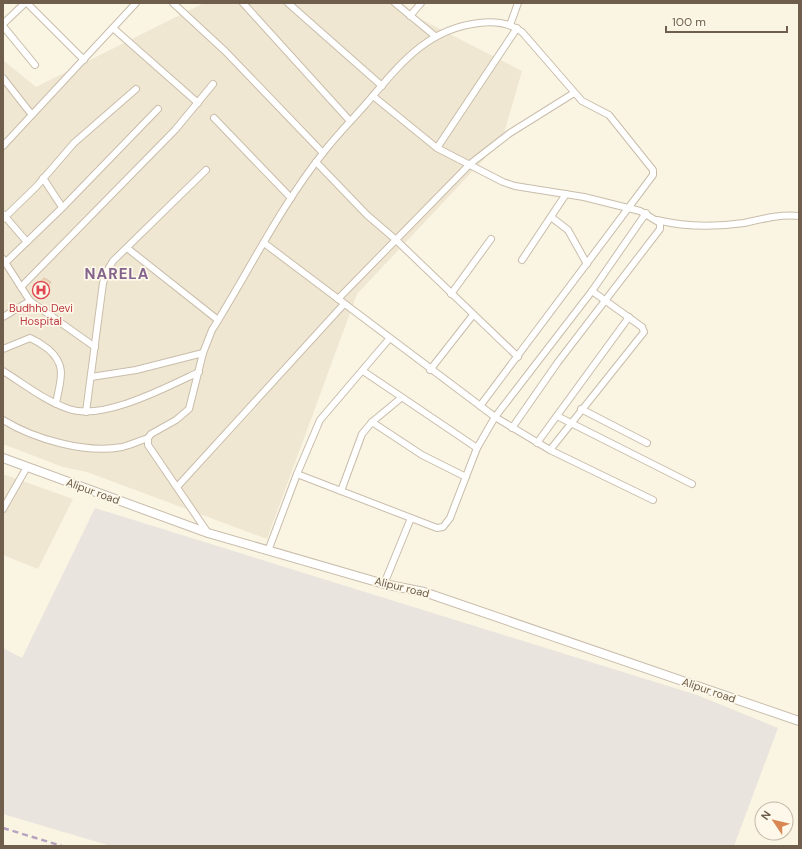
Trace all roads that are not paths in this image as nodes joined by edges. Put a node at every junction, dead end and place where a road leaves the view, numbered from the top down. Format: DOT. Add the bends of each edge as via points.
graph roads {
  1 [pos="26,3"];
  2 [pos="136,3"];
  3 [pos="173,3"];
  4 [pos="243,3"];
  5 [pos="288,3"];
  6 [pos="395,3"];
  7 [pos="421,3"];
  8 [pos="518,3"];
  9 [pos="410,16"];
  10 [pos="3,25"];
  11 [pos="513,26"];
  12 [pos="113,28"];
  13 [pos="434,36"];
  14 [pos="84,60"];
  15 [pos="35,65"];
  16 [pos="3,78"];
  17 [pos="213,84"];
  18 [pos="382,86"];
  19 [pos="136,89"];
  20 [pos="574,93"];
  21 [pos="373,96"];
  22 [pos="198,103"];
  23 [pos="158,109"];
  24 [pos="32,115"];
  25 [pos="214,118"];
  26 [pos="350,121"];
  27 [pos="3,146"];
  28 [pos="437,148"];
  29 [pos="323,153"];
  30 [pos="316,162"];
  31 [pos="470,164"];
  32 [pos="206,170"];
  33 [pos="43,178"];
  34 [pos="566,194"];
  35 [pos="291,198"];
  36 [pos="62,207"];
  37 [pos="627,208"];
  38 [pos="646,213"];
  39 [pos="4,216"];
  40 [pos="799,216"];
  41 [pos="551,217"];
  42 [pos="657,220"];
  43 [pos="395,239"];
  44 [pos="491,239"];
  45 [pos="27,242"];
  46 [pos="264,243"];
  47 [pos="127,248"];
  48 [pos="4,260"];
  49 [pos="522,260"];
  50 [pos="587,264"];
  51 [pos="21,287"];
  52 [pos="592,291"];
  53 [pos="451,294"];
  54 [pos="338,299"];
  55 [pos="606,300"];
  56 [pos="30,301"];
  57 [pos="344,304"];
  58 [pos="473,316"];
  59 [pos="3,317"];
  60 [pos="629,317"];
  61 [pos="218,320"];
  62 [pos="389,339"];
  63 [pos="95,347"];
  64 [pos="3,349"];
  65 [pos="203,353"];
  66 [pos="518,357"];
  67 [pos="430,370"];
  68 [pos="3,371"];
  69 [pos="363,371"];
  70 [pos="199,372"];
  71 [pos="91,377"];
  72 [pos="401,398"];
  73 [pos="56,404"];
  74 [pos="480,406"];
  75 [pos="581,409"];
  76 [pos="86,412"];
  77 [pos="557,416"];
  78 [pos="495,417"];
  79 [pos="3,420"];
  80 [pos="372,422"];
  81 [pos="571,422"];
  82 [pos="512,428"];
  83 [pos="148,438"];
  84 [pos="537,443"];
  85 [pos="647,443"];
  86 [pos="477,448"];
  87 [pos="550,450"];
  88 [pos="3,458"];
  89 [pos="27,467"];
  90 [pos="297,474"];
  91 [pos="466,477"];
  92 [pos="692,484"];
  93 [pos="177,487"];
  94 [pos="341,492"];
  95 [pos="653,500"];
  96 [pos="3,509"];
  97 [pos="412,518"];
  98 [pos="208,533"];
  99 [pos="268,551"];
  100 [pos="384,584"];
  101 [pos="799,721"];
  1 -- 10 [label="street"];
  1 -- 14 [label="street"];
  2 -- 12 [label="street"];
  3 -- 29 [label="street" via="225,51"];
  4 -- 26 [label="street"];
  5 -- 18 [label="street"];
  6 -- 9 [label="street"];
  7 -- 9 [label="street"];
  8 -- 11 [label="street"];
  9 -- 13 [label="street"];
  10 -- 15 [label="street"];
  11 -- 13 [label="street" via="485,22 450,29"];
  11 -- 20 [label="street" via="522,32"];
  11 -- 28 [label="street"];
  12 -- 14 [label="street"];
  12 -- 22 [label="street"];
  13 -- 18 [label="street" via="414,51"];
  14 -- 24 [label="street"];
  16 -- 24 [label="street"];
  17 -- 22 [label="street"];
  18 -- 21 [label="street"];
  19 -- 33 [label="street" via="74,143"];
  20 -- 31 [label="street" via="510,133"];
  20 -- 37 [label="street" via="586,105 609,115 653,170 653,175"];
  21 -- 26 [label="street"];
  21 -- 28 [label="street"];
  22 -- 51 [label="street" via="127,180"];
  23 -- 36 [label="street"];
  24 -- 27 [label="street"];
  25 -- 35 [label="street"];
  26 -- 29 [label="street"];
  28 -- 31 [label="street"];
  29 -- 30 [label="street"];
  30 -- 35 [label="street"];
  30 -- 43 [label="street" via="366,215"];
  31 -- 34 [label="street" via="509,184"];
  31 -- 43 [label="street"];
  32 -- 47 [label="street"];
  33 -- 36 [label="street"];
  33 -- 39 [label="street"];
  34 -- 37 [label="street"];
  34 -- 41 [label="street"];
  35 -- 46 [label="street"];
  36 -- 45 [label="street"];
  37 -- 38 [label="street"];
  37 -- 50 [label="street"];
  38 -- 42 [label="street"];
  38 -- 52 [label="street"];
  39 -- 45 [label="street"];
  40 -- 42 [label="street" via="722,225 673,224"];
  41 -- 49 [label="street"];
  41 -- 50 [label="street" via="568,230"];
  42 -- 55 [label="street" via="660,228"];
  43 -- 53 [label="street"];
  43 -- 54 [label="street"];
  44 -- 53 [label="street"];
  45 -- 48 [label="street"];
  46 -- 54 [label="street"];
  46 -- 61 [label="street"];
  47 -- 61 [label="street"];
  47 -- 63 [label="street" via="113,261 103,283"];
  48 -- 51 [label="street"];
  50 -- 66 [label="street"];
  51 -- 56 [label="street"];
  52 -- 55 [label="street"];
  52 -- 78 [label="street"];
  53 -- 58 [label="street"];
  54 -- 57 [label="street"];
  55 -- 60 [label="street"];
  55 -- 82 [label="street"];
  56 -- 59 [label="street"];
  56 -- 63 [label="street"];
  57 -- 62 [label="street"];
  57 -- 93 [label="street"];
  58 -- 66 [label="street"];
  58 -- 67 [label="street"];
  60 -- 75 [label="street" via="644,329 644,332"];
  60 -- 77 [label="street"];
  61 -- 65 [label="street"];
  62 -- 67 [label="street"];
  62 -- 69 [label="street"];
  63 -- 71 [label="street"];
  64 -- 73 [label="street" via="30,338 56,356 61,369"];
  65 -- 70 [label="street"];
  65 -- 71 [label="street" via="136,370"];
  66 -- 74 [label="street"];
  67 -- 74 [label="street"];
  68 -- 73 [label="street"];
  69 -- 72 [label="street"];
  69 -- 90 [label="street" via="320,420"];
  70 -- 76 [label="street" via="114,408"];
  70 -- 83 [label="street" via="189,409"];
  71 -- 76 [label="street"];
  72 -- 80 [label="street"];
  72 -- 86 [label="street"];
  73 -- 76 [label="street" via="70,410"];
  74 -- 78 [label="street"];
  75 -- 81 [label="street"];
  75 -- 85 [label="street"];
  77 -- 81 [label="street"];
  77 -- 84 [label="street"];
  78 -- 82 [label="street"];
  78 -- 86 [label="street"];
  79 -- 83 [label="street" via="47,439 94,449 123,447"];
  80 -- 91 [label="street" via="422,455"];
  80 -- 94 [label="street" via="357,442"];
  81 -- 87 [label="street"];
  81 -- 92 [label="street"];
  82 -- 84 [label="street"];
  83 -- 93 [label="street" via="148,445"];
  84 -- 87 [label="street"];
  86 -- 91 [label="street"];
  87 -- 95 [label="street"];
  88 -- 89 [label="street, Alipur road"];
  89 -- 96 [label="street"];
  89 -- 98 [label="street, Alipur road"];
  90 -- 94 [label="street"];
  90 -- 99 [label="street"];
  91 -- 97 [label="street" via="450,518 443,528"];
  93 -- 98 [label="street"];
  94 -- 97 [label="street"];
  97 -- 100 [label="street"];
  98 -- 99 [label="street, Alipur road"];
  99 -- 100 [label="street, Alipur road"];
  100 -- 101 [label="street, Alipur road" via="424,592"];
}
